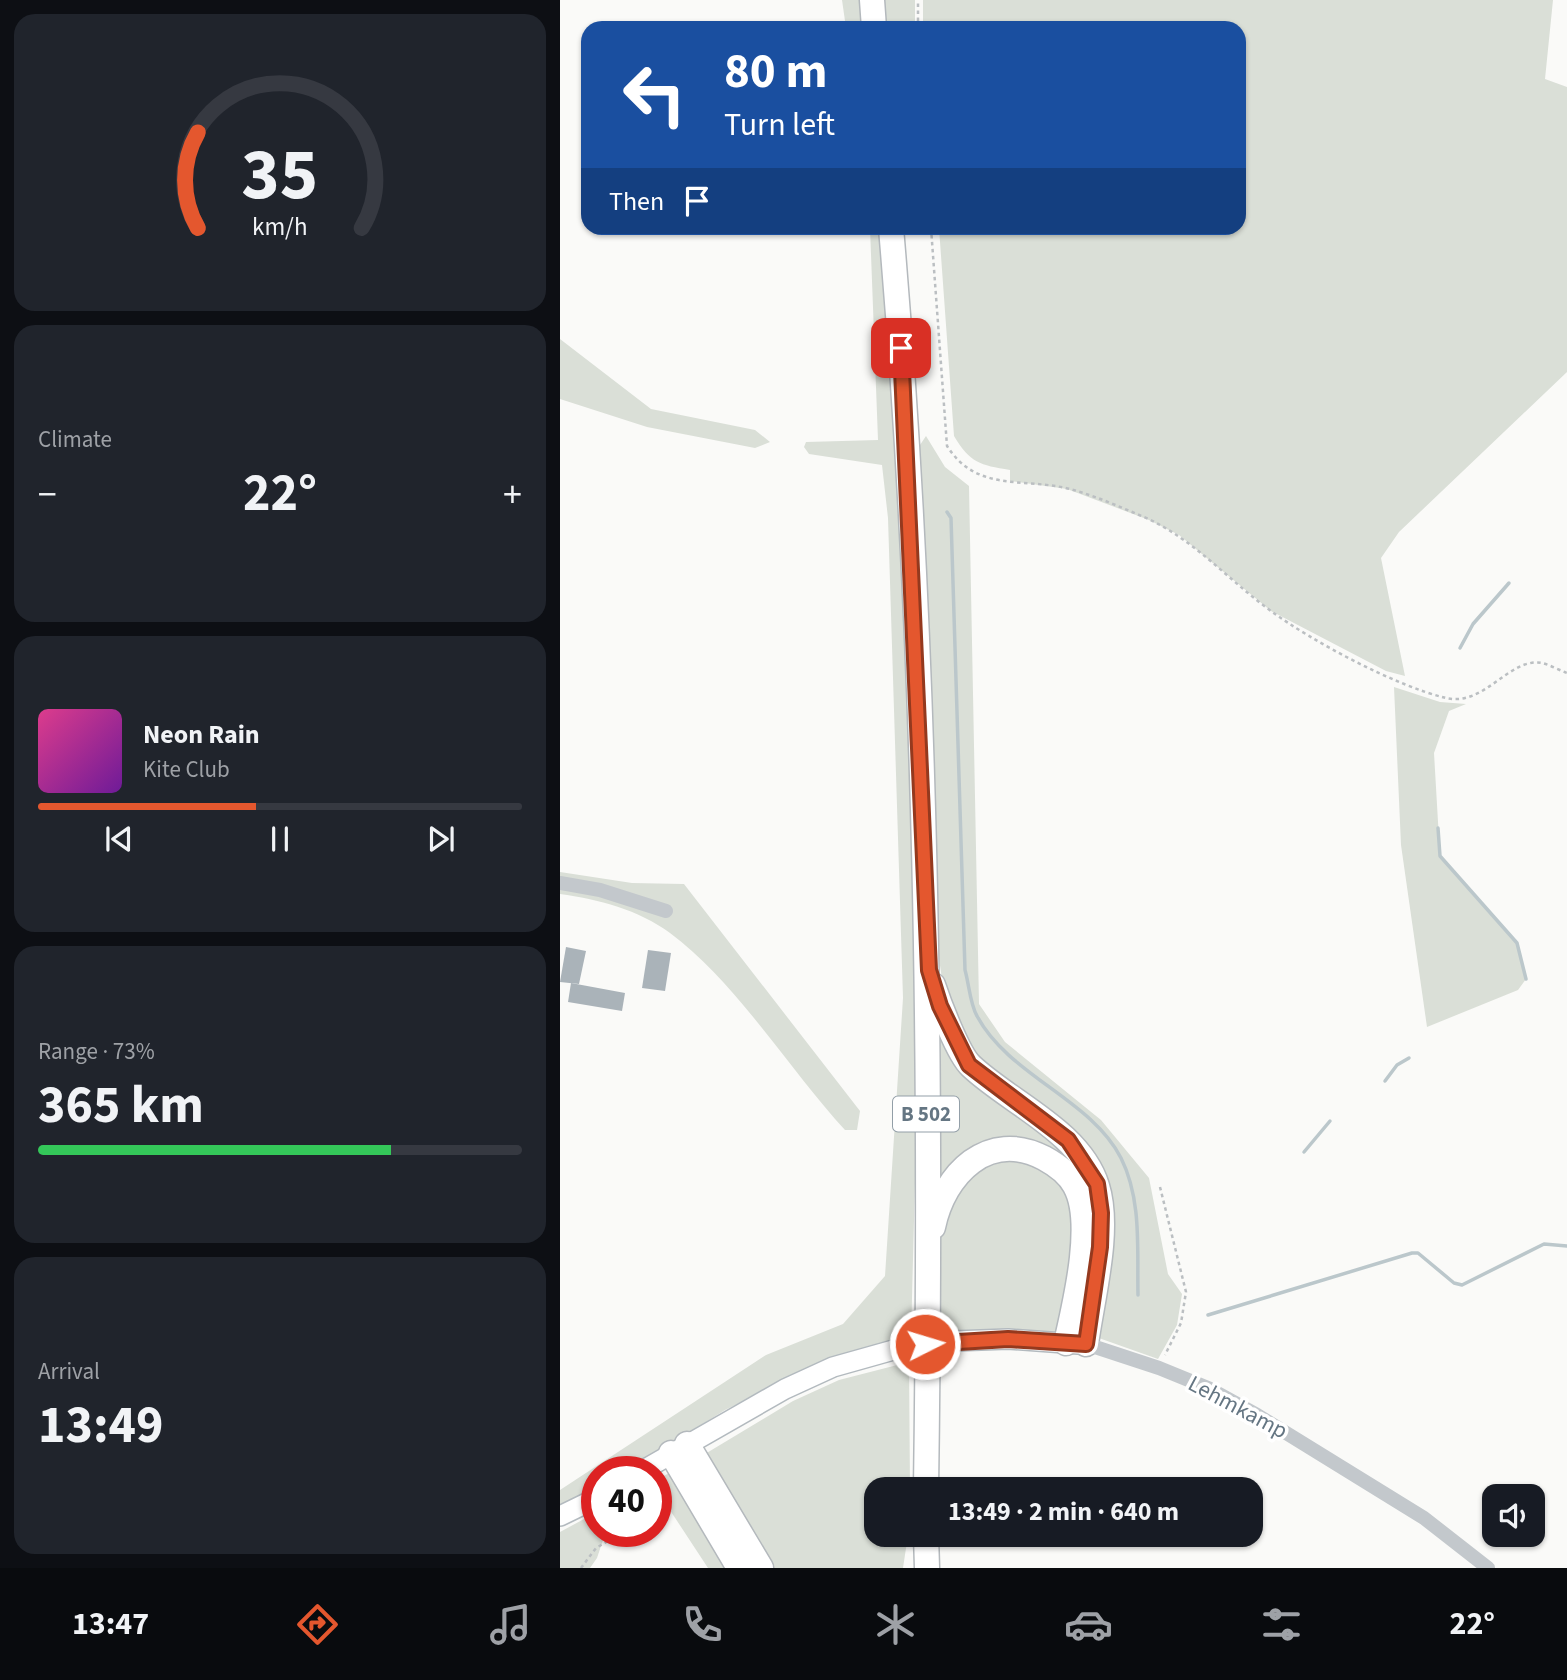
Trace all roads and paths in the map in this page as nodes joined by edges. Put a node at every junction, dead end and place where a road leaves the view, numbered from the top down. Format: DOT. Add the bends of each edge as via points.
graph roads {
  1 [pos="872,0"];
  2 [pos="918,0"];
  3 [pos="874,21"];
  4 [pos="918,21"];
  5 [pos="892,235"];
  6 [pos="932,235"];
  7 [pos="1567,673"];
  8 [pos="560,883"];
  9 [pos="666,911"];
  10 [pos="929,970"];
  11 [pos="1160,1187"];
  12 [pos="926,1258"];
  13 [pos="1076,1344"];
  14 [pos="1159,1368"];
  15 [pos="679,1449"];
  16 [pos="667,1456"];
  17 [pos="926,1477"];
  18 [pos="581,1505"];
  19 [pos="560,1516"];
  20 [pos="598,1547"];
  21 [pos="922,1547"];
  22 [pos="926,1547"];
  23 [pos="581,1568"];
  24 [pos="738,1568"];
  25 [pos="761,1568"];
  26 [pos="913,1568"];
  27 [pos="927,1568"];
  28 [pos="1488,1568"];
  1 -- 3 [label="highway"];
  2 -- 4 [label="path"];
  5 -- 10 [label="highway, B 502" via="920,720"];
  6 -- 7 [label="path" via="947,446 970,472 1067,489 1149,520 1180,535 1271,611 1319,642 1446,698 1466,700 1526,665 1541,663"];
  8 -- 9 [label="street"];
  10 -- 12 [label="highway, B 502"];
  10 -- 13 [label="highway" via="940,1006 969,1065 1068,1140 1097,1184 1100,1247"];
  11 -- 14 [label="path" via="1186,1292 1181,1323"];
  12 -- 13 [label="highway" via="937,1207 958,1174 978,1156 998,1149 1029,1150 1056,1164 1076,1186 1085,1231"];
  12 -- 17 [label="highway, B 502"];
  13 -- 14 [label="street, Lehmkamp"];
  13 -- 15 [label="street, Lehmkamp, bridge" via="1008,1339 897,1349 832,1367"];
  14 -- 28 [label="street, Lehmkamp" via="1257,1415 1424,1518"];
  15 -- 16 [label="street"];
  15 -- 24 [label="highway"];
  15 -- 25 [label="highway"];
  18 -- 19 [label="street"];
  20 -- 23 [label="path"];
  21 -- 26 [label="highway"];
  22 -- 27 [label="highway"];
}
